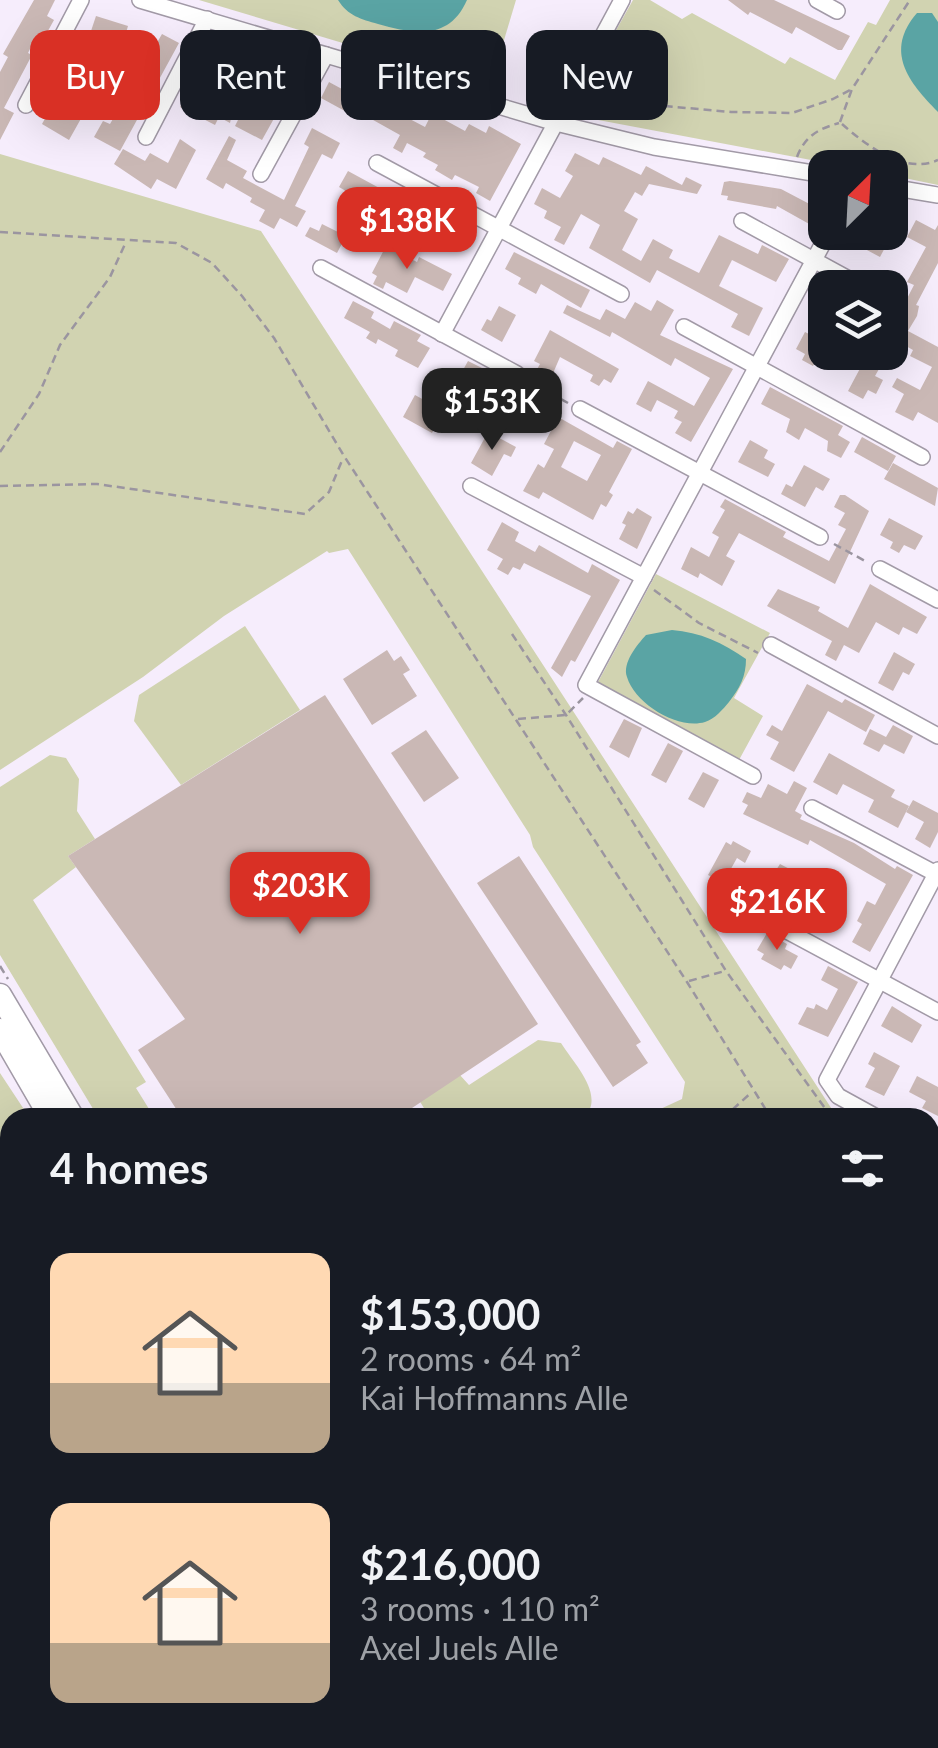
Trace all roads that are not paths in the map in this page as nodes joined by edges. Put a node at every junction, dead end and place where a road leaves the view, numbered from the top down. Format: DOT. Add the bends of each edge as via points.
graph roads {
  1 [pos="80,0"];
  2 [pos="140,0"];
  3 [pos="622,0"];
  4 [pos="817,0"];
  5 [pos="837,11"];
  6 [pos="208,19"];
  7 [pos="326,55"];
  8 [pos="26,105"];
  9 [pos="556,123"];
  10 [pos="146,137"];
  11 [pos="377,163"];
  12 [pos="808,172"];
  13 [pos="261,174"];
  14 [pos="908,190"];
  15 [pos="938,196"];
  16 [pos="742,221"];
  17 [pos="499,228"];
  18 [pos="819,250"];
  19 [pos="814,260"];
  20 [pos="321,268"];
  21 [pos="832,270"];
  22 [pos="621,294"];
  23 [pos="684,328"];
  24 [pos="442,334"];
  25 [pos="757,367"];
  26 [pos="517,374"];
  27 [pos="580,409"];
  28 [pos="922,457"];
  29 [pos="700,473"];
  30 [pos="472,486"];
  31 [pos="820,536"];
  32 [pos="880,569"];
  33 [pos="644,577"];
  34 [pos="938,600"];
  35 [pos="771,645"];
  36 [pos="938,736"];
  37 [pos="753,776"];
  38 [pos="812,808"];
  39 [pos="937,873"];
  40 [pos="736,904"];
  41 [pos="879,980"];
  42 [pos="0,996"];
  43 [pos="938,1012"];
  44 [pos="0,1030"];
  45 [pos="45,1108"];
  46 [pos="67,1108"];
  47 [pos="860,1108"];
  1 -- 8 [label="street"];
  2 -- 6 [label="street"];
  3 -- 9 [label="street"];
  4 -- 5 [label="street"];
  6 -- 7 [label="street"];
  6 -- 10 [label="street"];
  7 -- 9 [label="street"];
  7 -- 13 [label="street"];
  9 -- 12 [label="street"];
  9 -- 17 [label="street"];
  11 -- 17 [label="street"];
  14 -- 15 [label="street"];
  16 -- 19 [label="street"];
  17 -- 22 [label="street"];
  17 -- 24 [label="street"];
  18 -- 19 [label="street"];
  19 -- 21 [label="street"];
  19 -- 25 [label="street"];
  20 -- 24 [label="street"];
  23 -- 25 [label="street"];
  24 -- 26 [label="street"];
  25 -- 28 [label="street"];
  25 -- 29 [label="street"];
  27 -- 29 [label="street"];
  29 -- 31 [label="street"];
  29 -- 33 [label="street"];
  30 -- 33 [label="street"];
  32 -- 34 [label="street"];
  33 -- 37 [label="street" via="586,685"];
  35 -- 36 [label="street"];
  38 -- 39 [label="street"];
  39 -- 41 [label="street"];
  40 -- 41 [label="street"];
  41 -- 43 [label="street"];
  41 -- 47 [label="street" via="827,1080 838,1096"];
  42 -- 46 [label="main road"];
  44 -- 45 [label="main road"];
}
